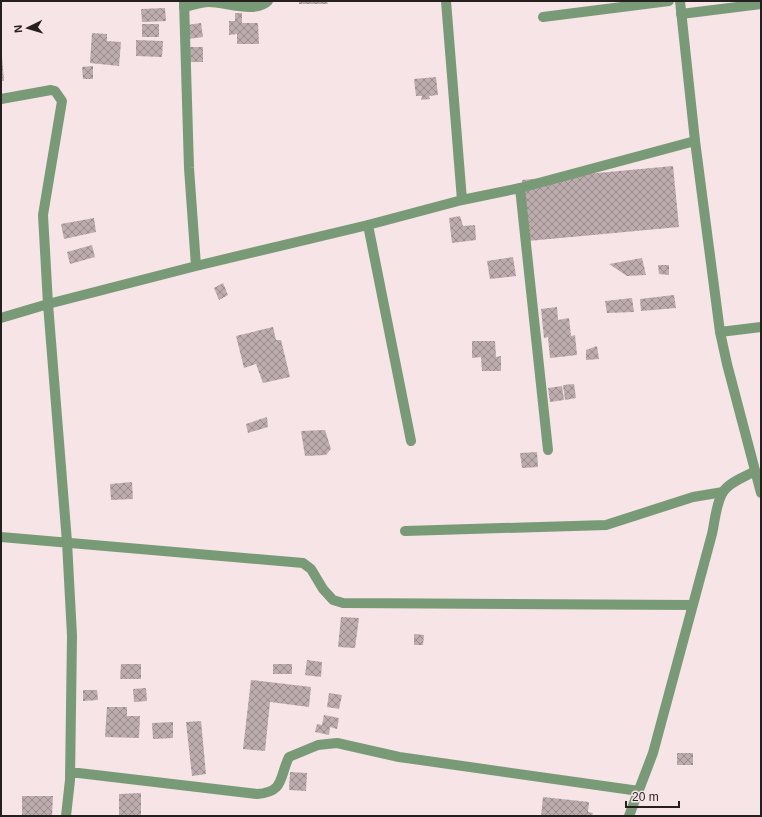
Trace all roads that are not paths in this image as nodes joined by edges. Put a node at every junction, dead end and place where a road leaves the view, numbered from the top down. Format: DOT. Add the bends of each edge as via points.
graph roads {
  1 [pos="268,1"];
  2 [pos="446,1"];
  3 [pos="670,1"];
  4 [pos="680,1"];
  5 [pos="184,4"];
  6 [pos="761,4"];
  7 [pos="681,14"];
  8 [pos="543,17"];
  9 [pos="1,99"];
  10 [pos="695,141"];
  11 [pos="520,188"];
  12 [pos="462,200"];
  13 [pos="368,225"];
  14 [pos="196,266"];
  15 [pos="48,304"];
  16 [pos="1,318"];
  17 [pos="761,327"];
  18 [pos="720,332"];
  19 [pos="411,441"];
  20 [pos="548,450"];
  21 [pos="755,472"];
  22 [pos="724,492"];
  23 [pos="761,493"];
  24 [pos="405,531"];
  25 [pos="1,537"];
  26 [pos="67,542"];
  27 [pos="693,605"];
  28 [pos="70,772"];
  29 [pos="638,791"];
  30 [pos="66,816"];
  31 [pos="629,816"];
  1 -- 5 [label="street" via="254,7 211,2"];
  2 -- 12 [label="street"];
  3 -- 8 [label="street"];
  4 -- 7 [label="street"];
  5 -- 14 [label="street" via="189,168"];
  6 -- 7 [label="street"];
  7 -- 10 [label="street"];
  9 -- 15 [label="street" via="51,90 56,92 62,101 43,215"];
  10 -- 11 [label="street"];
  10 -- 18 [label="street"];
  11 -- 12 [label="street"];
  11 -- 20 [label="street"];
  12 -- 13 [label="street"];
  13 -- 14 [label="street"];
  13 -- 19 [label="street"];
  14 -- 15 [label="street"];
  15 -- 16 [label="street"];
  15 -- 26 [label="street"];
  17 -- 18 [label="street"];
  18 -- 21 [label="street"];
  21 -- 22 [label="street" via="729,486"];
  21 -- 23 [label="street"];
  22 -- 24 [label="street" via="693,497 606,525"];
  22 -- 27 [label="street"];
  25 -- 26 [label="street"];
  26 -- 27 [label="street" via="303,563 311,569 333,600 343,604"];
  26 -- 28 [label="street" via="72,636"];
  27 -- 29 [label="street" via="653,753"];
  28 -- 29 [label="street" via="268,794 276,788 289,757 318,745 337,744 400,757"];
  28 -- 30 [label="street"];
  29 -- 31 [label="street"];
}
